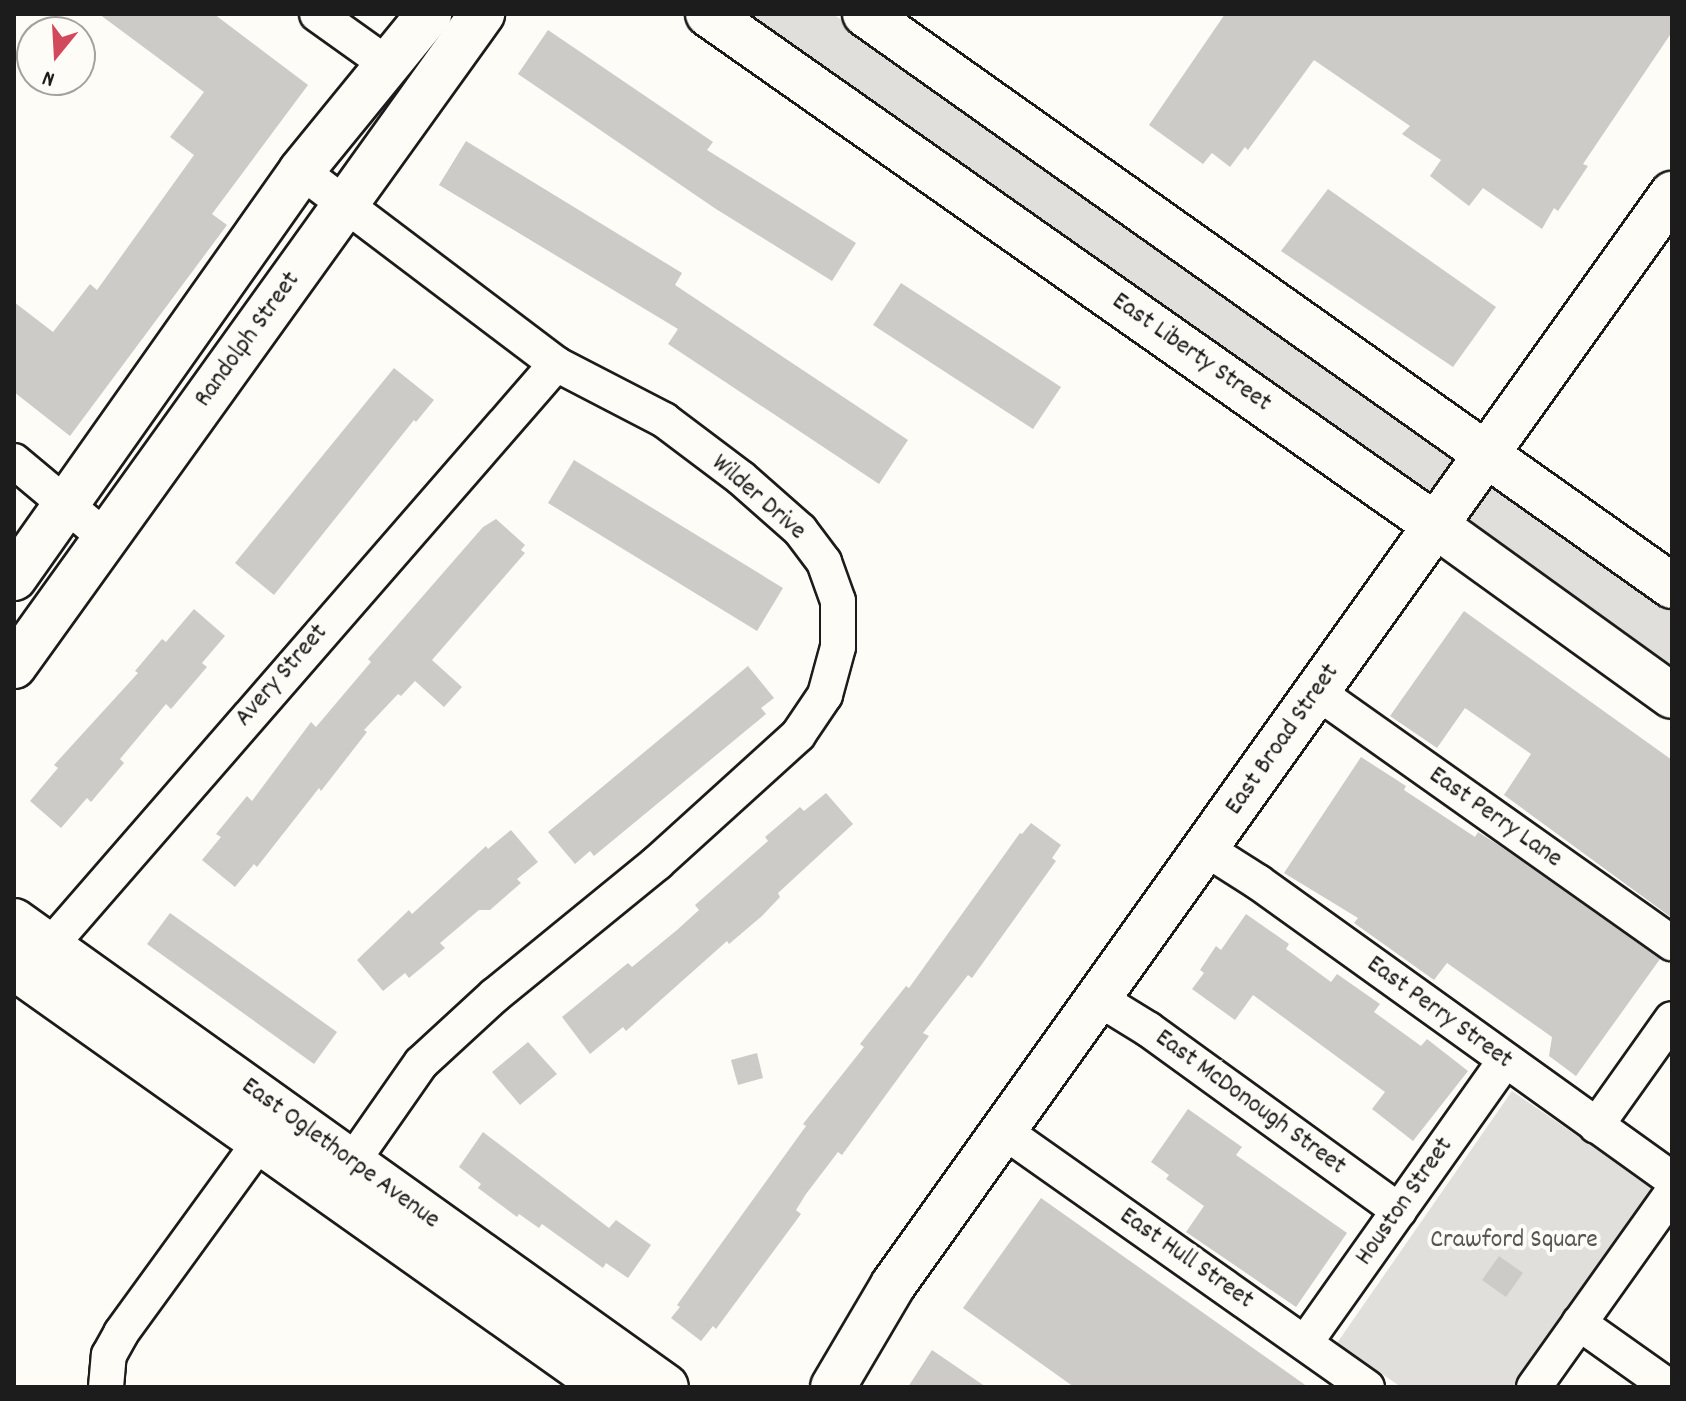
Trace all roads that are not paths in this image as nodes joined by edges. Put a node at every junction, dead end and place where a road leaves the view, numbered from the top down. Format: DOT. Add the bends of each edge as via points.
graph roads {
  1 [pos="317,14"];
  2 [pos="429,14"];
  3 [pos="482,14"];
  4 [pos="708,14"];
  5 [pos="865,14"];
  6 [pos="387,64"];
  7 [pos="301,171"];
  8 [pos="1672,194"];
  9 [pos="344,205"];
  10 [pos="556,364"];
  11 [pos="1487,455"];
  12 [pos="14,461"];
  13 [pos="68,504"];
  14 [pos="1435,525"];
  15 [pos="106,538"];
  16 [pos="14,578"];
  17 [pos="1672,586"];
  18 [pos="14,666"];
  19 [pos="1317,692"];
  20 [pos="1672,696"];
  21 [pos="1206,849"];
  22 [pos="1672,943"];
  23 [pos="23,960"];
  24 [pos="1099,999"];
  25 [pos="1672,1019"];
  26 [pos="1505,1061"];
  27 [pos="1596,1126"];
  28 [pos="271,1128"];
  29 [pos="1005,1132"];
  30 [pos="352,1162"];
  31 [pos="1672,1179"];
  32 [pos="1672,1193"];
  33 [pos="1399,1211"];
  34 [pos="893,1285"];
  35 [pos="1579,1323"];
  36 [pos="1305,1343"];
  37 [pos="106,1387"];
  38 [pos="606,1387"];
  39 [pos="666,1387"];
  40 [pos="799,1387"];
  41 [pos="833,1387"];
  42 [pos="1367,1387"];
  43 [pos="1534,1387"];
  44 [pos="1669,1387"];
  1 -- 6 [label="street"];
  2 -- 6 [label="main road, Randolph Street"];
  3 -- 9 [label="main road, Randolph Street"];
  4 -- 14 [label="main road, East Liberty Street"];
  5 -- 11 [label="main road"];
  6 -- 7 [label="main road, Randolph Street"];
  7 -- 9 [label="street, Wilder Drive"];
  7 -- 13 [label="main road, Randolph Street"];
  8 -- 11 [label="main road, East Broad Street"];
  9 -- 10 [label="street, Wilder Drive"];
  9 -- 15 [label="main road, Randolph Street"];
  10 -- 23 [label="street, Avery Street"];
  10 -- 30 [label="street, Wilder Drive" via="664,420 800,530 824,562 838,601 838,647 825,695 798,735 657,863 495,995 421,1063"];
  11 -- 14 [label="main road, East Broad Street"];
  11 -- 17 [label="main road"];
  12 -- 13 [label="street"];
  13 -- 15 [label="street"];
  13 -- 16 [label="main road, Randolph Street"];
  14 -- 19 [label="main road, East Broad Street"];
  14 -- 20 [label="main road, East Liberty Street"];
  15 -- 18 [label="main road, Randolph Street"];
  19 -- 21 [label="main road, East Broad Street"];
  19 -- 22 [label="street, East Perry Lane"];
  21 -- 24 [label="main road, East Broad Street"];
  21 -- 26 [label="street, East Perry Street"];
  23 -- 28 [label="main road, East Oglethorpe Avenue"];
  24 -- 29 [label="main road, East Broad Street"];
  24 -- 33 [label="street, East McDonough Street"];
  25 -- 27 [label="street"];
  26 -- 27 [label="street, East Perry Street"];
  26 -- 33 [label="street, Houston Street"];
  27 -- 31 [label="street, East Perry Street"];
  28 -- 30 [label="main road, East Oglethorpe Avenue"];
  28 -- 37 [label="street" via="121,1333 109,1355"];
  28 -- 38 [label="main road, East Oglethorpe Avenue"];
  29 -- 34 [label="main road, East Broad Street"];
  29 -- 36 [label="street, East Hull Street"];
  30 -- 39 [label="main road, East Oglethorpe Avenue"];
  32 -- 35 [label="street"];
  33 -- 36 [label="street, Houston Street"];
  34 -- 40 [label="main road, East Broad Street"];
  34 -- 41 [label="main road, East Broad Street"];
  35 -- 43 [label="street"];
  35 -- 44 [label="street"];
  36 -- 42 [label="street, East Hull Street"];
}
